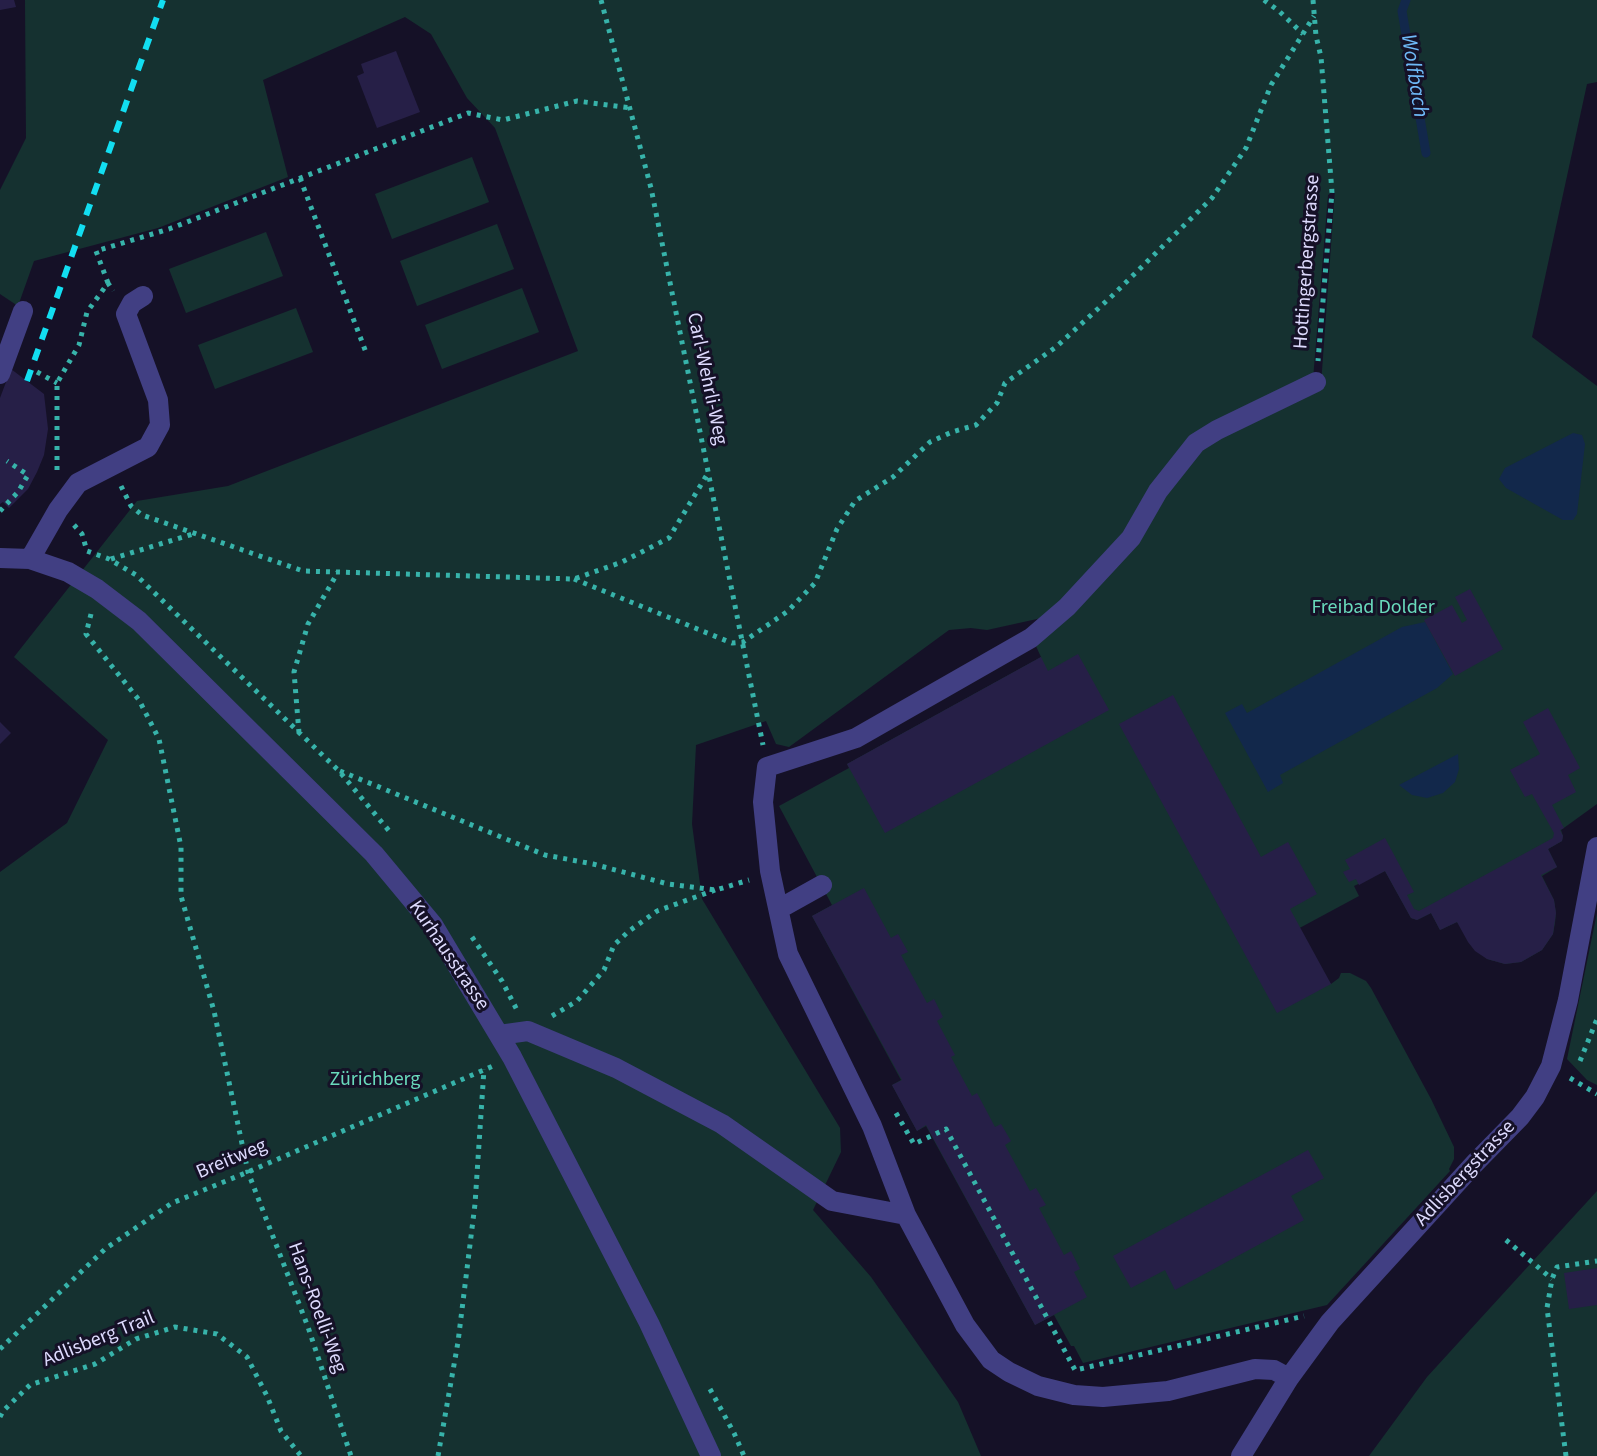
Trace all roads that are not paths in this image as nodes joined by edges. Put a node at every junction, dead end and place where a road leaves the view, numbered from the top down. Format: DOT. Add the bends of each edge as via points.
graph roads {
  1 [pos="143,296"];
  2 [pos="23,311"];
  3 [pos="0,374"];
  4 [pos="1316,382"];
  5 [pos="0,558"];
  6 [pos="30,559"];
  7 [pos="1597,847"];
  8 [pos="822,885"];
  9 [pos="779,909"];
  10 [pos="499,1035"];
  11 [pos="906,1215"];
  12 [pos="1289,1378"];
  13 [pos="711,1456"];
  14 [pos="1241,1456"];
  1 -- 6 [label="street" via="126,314 158,400 160,425 148,447 78,483"];
  2 -- 3 [label="street"];
  4 -- 9 [label="street" via="1196,443 1158,491 1131,538 1031,638 856,738 767,767 763,802"];
  5 -- 6 [label="street, Kurhausstrasse"];
  6 -- 10 [label="street, Kurhausstrasse" via="68,572 139,621 374,854 433,925"];
  7 -- 12 [label="street, Adlisbergstrasse" via="1565,1013 1551,1066 1535,1097 1330,1322"];
  8 -- 9 [label="street"];
  9 -- 11 [label="street" via="788,954 872,1126"];
  10 -- 11 [label="street" via="528,1031 616,1068 722,1124 832,1201"];
  10 -- 13 [label="street, Kurhausstrasse" via="649,1323"];
  11 -- 12 [label="street" via="965,1325 991,1360 1038,1386 1103,1397 1168,1391 1255,1369"];
  12 -- 14 [label="street, Adlisbergstrasse"];
}
